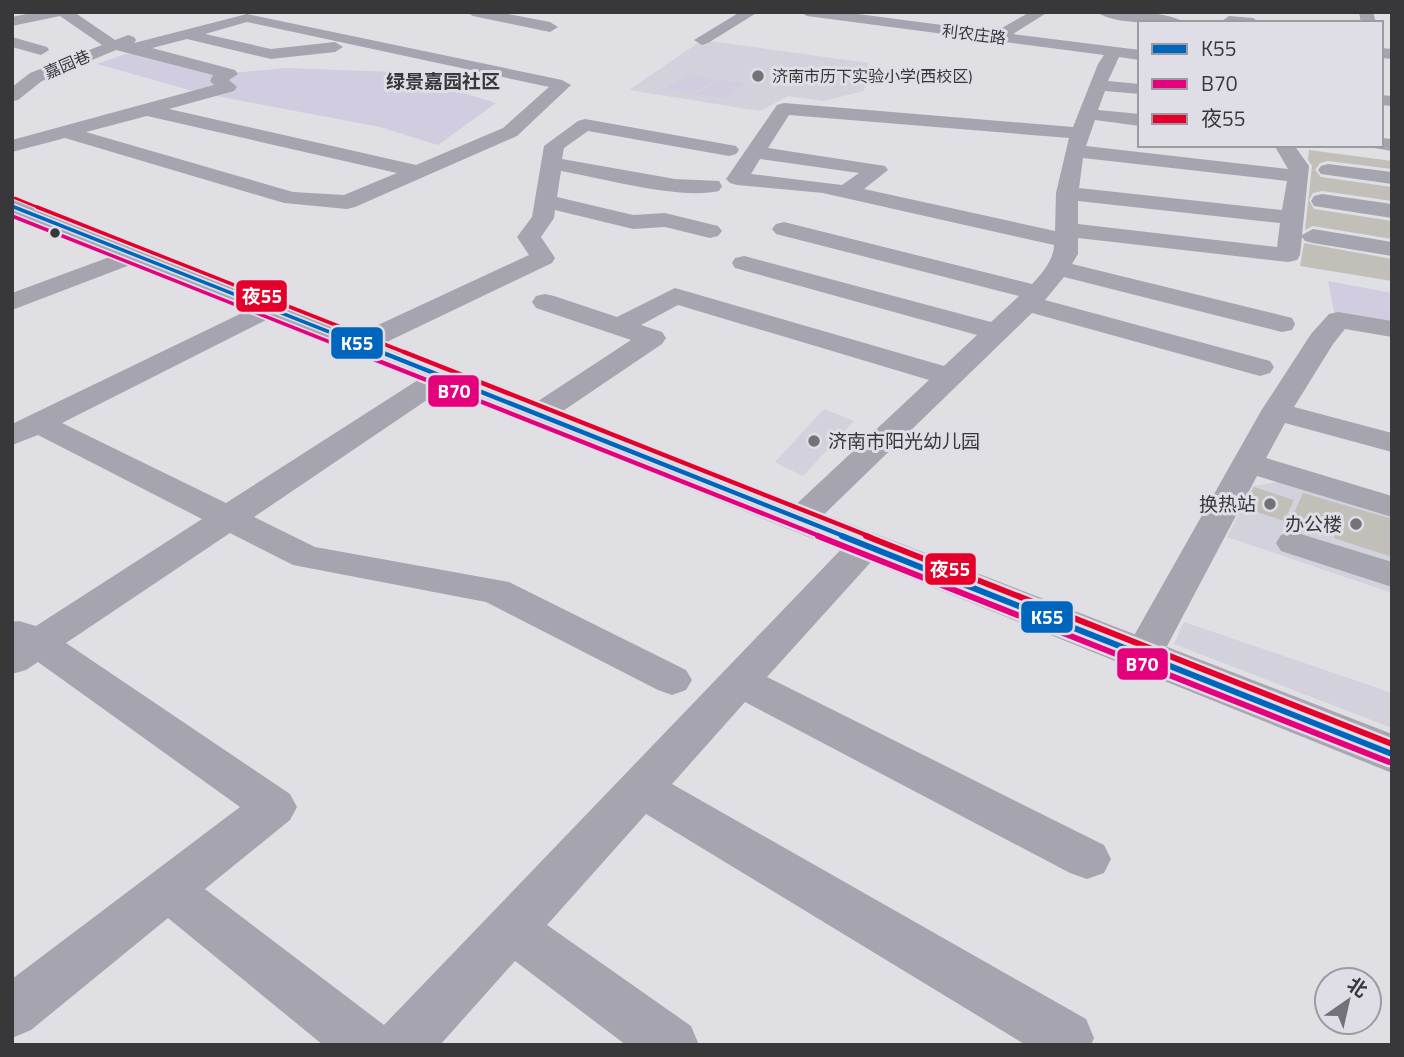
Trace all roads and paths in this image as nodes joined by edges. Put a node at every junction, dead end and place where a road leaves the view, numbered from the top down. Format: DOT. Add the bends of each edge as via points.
graph roads {
  1 [pos="58,12"];
  2 [pos="64,12"];
  3 [pos="236,12"];
  4 [pos="473,12"];
  5 [pos="751,12"];
  6 [pos="807,12"];
  7 [pos="922,12"];
  8 [pos="1104,12"];
  9 [pos="1033,18"];
  10 [pos="1165,21"];
  11 [pos="12,22"];
  12 [pos="897,24"];
  13 [pos="550,27"];
  14 [pos="187,34"];
  15 [pos="997,37"];
  16 [pos="702,40"];
  17 [pos="12,42"];
  18 [pos="363,44"];
  19 [pos="112,45"];
  20 [pos="134,48"];
  21 [pos="41,50"];
  22 [pos="1128,53"];
  23 [pos="1098,85"];
  24 [pos="1138,89"];
  25 [pos="12,96"];
  26 [pos="147,110"];
  27 [pos="1138,120"];
  28 [pos="65,132"];
  29 [pos="1080,133"];
  30 [pos="285,141"];
  31 [pos="1138,144"];
  32 [pos="12,145"];
  33 [pos="1151,147"];
  34 [pos="1285,147"];
  35 [pos="729,150"];
  36 [pos="759,153"];
  37 [pos="551,163"];
  38 [pos="1328,170"];
  39 [pos="417,171"];
  40 [pos="201,172"];
  41 [pos="1298,176"];
  42 [pos="1392,178"];
  43 [pos="711,187"];
  44 [pos="846,192"];
  45 [pos="1067,193"];
  46 [pos="545,201"];
  47 [pos="1322,201"];
  48 [pos="12,206"];
  49 [pos="1392,211"];
  50 [pos="1293,218"];
  51 [pos="784,229"];
  52 [pos="710,231"];
  53 [pos="1067,235"];
  54 [pos="1313,236"];
  55 [pos="1392,249"];
  56 [pos="134,255"];
  57 [pos="744,263"];
  58 [pos="1057,268"];
  59 [pos="1032,298"];
  60 [pos="12,302"];
  61 [pos="545,302"];
  62 [pos="269,308"];
  63 [pos="1282,324"];
  64 [pos="619,327"];
  65 [pos="1392,329"];
  66 [pos="996,332"];
  67 [pos="360,344"];
  68 [pos="1260,367"];
  69 [pos="442,377"];
  70 [pos="949,377"];
  71 [pos="1276,411"];
  72 [pos="537,415"];
  73 [pos="25,429"];
  74 [pos="1392,443"];
  75 [pos="1247,463"];
  76 [pos="1392,507"];
  77 [pos="228,517"];
  78 [pos="800,519"];
  79 [pos="1294,543"];
  80 [pos="866,545"];
  81 [pos="1392,575"];
  82 [pos="21,644"];
  83 [pos="1143,655"];
  84 [pos="672,680"];
  85 [pos="739,681"];
  86 [pos="1392,754"];
  87 [pos="641,788"];
  88 [pos="1087,859"];
  89 [pos="168,889"];
  90 [pos="512,928"];
  91 [pos="12,1012"];
  92 [pos="1066,1038"];
  93 [pos="366,1045"];
  94 [pos="403,1045"];
  95 [pos="671,1045"];
  1 -- 11 [label="street"];
  2 -- 19 [label="street, 嘉园巷"];
  3 -- 19 [label="street"];
  4 -- 13 [label="street"];
  5 -- 16 [label="street"];
  6 -- 12 [label="street, 利农庄路"];
  7 -- 9 [label="street"];
  7 -- 12 [label="street"];
  8 -- 10 [label="street"];
  9 -- 15 [label="street"];
  12 -- 15 [label="street, 利农庄路"];
  14 -- 18 [label="street" via="271,54"];
  14 -- 18 [label="street" via="247,18"];
  14 -- 20 [label="street"];
  15 -- 22 [label="street, 利农庄路"];
  17 -- 21 [label="street"];
  18 -- 39 [label="street" via="562,85 510,132"];
  19 -- 20 [label="street"];
  19 -- 25 [label="street, 嘉园巷" via="36,77"];
  20 -- 26 [label="street" via="229,74 219,81 228,87"];
  22 -- 23 [label="street" via="1106,64"];
  23 -- 24 [label="street"];
  23 -- 29 [label="street"];
  26 -- 28 [label="street"];
  26 -- 30 [label="street"];
  27 -- 29 [label="street"];
  28 -- 32 [label="street"];
  28 -- 40 [label="street"];
  29 -- 31 [label="street"];
  29 -- 44 [label="street" via="784,109 737,178"];
  29 -- 45 [label="street"];
  30 -- 39 [label="street"];
  30 -- 40 [label="street"];
  33 -- 41 [label="street"];
  34 -- 41 [label="street" via="1299,166"];
  35 -- 37 [label="street" via="585,125 554,146"];
  36 -- 44 [label="street" via="878,170"];
  37 -- 43 [label="street"];
  37 -- 46 [label="street"];
  38 -- 42 [label="street"];
  39 -- 40 [label="street" via="347,202 292,198"];
  41 -- 50 [label="street"];
  44 -- 53 [label="street"];
  45 -- 50 [label="street"];
  45 -- 53 [label="street"];
  46 -- 52 [label="street" via="633,222 665,220"];
  46 -- 67 [label="street" via="543,218 529,237 542,258"];
  47 -- 49 [label="street"];
  48 -- 56 [label="main road"];
  50 -- 53 [label="street" via="1289,255"];
  51 -- 59 [label="street"];
  53 -- 58 [label="street" via="1066,254"];
  54 -- 55 [label="street"];
  56 -- 60 [label="street"];
  56 -- 62 [label="main road"];
  57 -- 66 [label="street"];
  58 -- 59 [label="street"];
  58 -- 63 [label="street"];
  59 -- 66 [label="street"];
  59 -- 68 [label="street"];
  61 -- 64 [label="street"];
  62 -- 67 [label="main road"];
  62 -- 73 [label="street"];
  64 -- 70 [label="street" via="675,296"];
  64 -- 72 [label="street" via="652,338"];
  65 -- 71 [label="street" via="1338,320"];
  66 -- 70 [label="street"];
  67 -- 69 [label="main road"];
  69 -- 72 [label="main road"];
  69 -- 77 [label="street"];
  70 -- 78 [label="street"];
  71 -- 74 [label="street"];
  71 -- 75 [label="street"];
  72 -- 78 [label="main road"];
  73 -- 77 [label="street"];
  75 -- 76 [label="street"];
  75 -- 83 [label="street"];
  77 -- 82 [label="street"];
  77 -- 84 [label="street" via="306,557 496,591"];
  78 -- 80 [label="main road"];
  79 -- 81 [label="street"];
  80 -- 83 [label="main road"];
  80 -- 85 [label="street"];
  82 -- 89 [label="street" via="274,807"];
  83 -- 86 [label="main road"];
  85 -- 87 [label="street"];
  85 -- 88 [label="street"];
  87 -- 90 [label="street"];
  87 -- 92 [label="street"];
  89 -- 91 [label="street"];
  89 -- 93 [label="street"];
  90 -- 94 [label="street"];
  90 -- 95 [label="street"];
}
